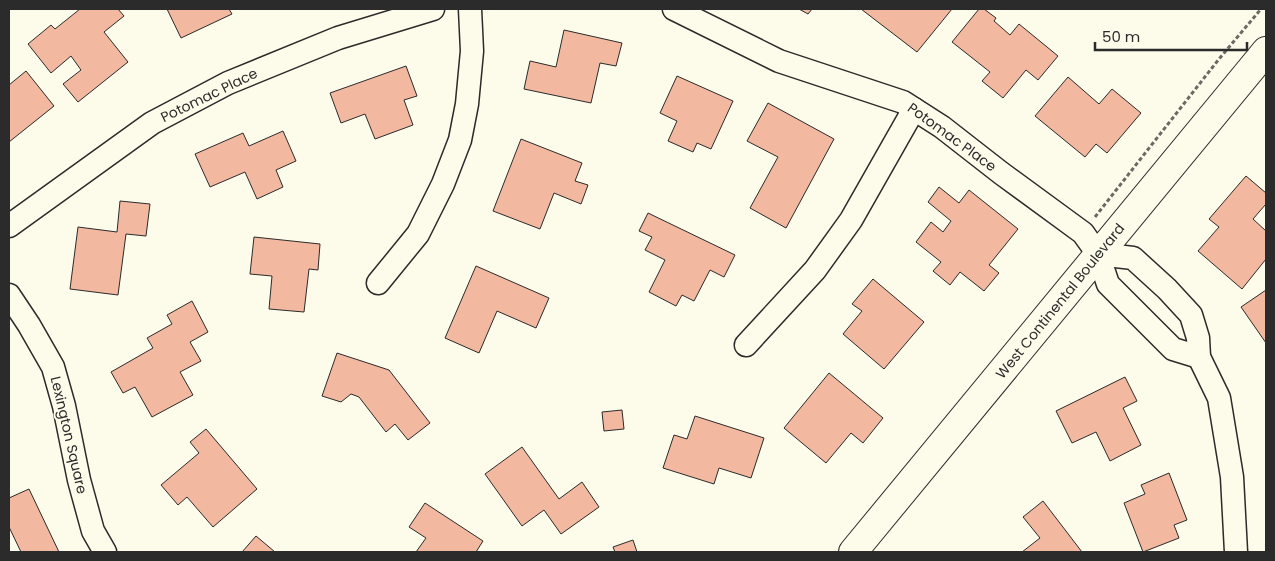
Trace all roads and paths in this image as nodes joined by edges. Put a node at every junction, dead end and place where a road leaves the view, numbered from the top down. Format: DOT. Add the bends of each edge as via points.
graph roads {
  1 [pos="433,9"];
  2 [pos="470,9"];
  3 [pos="677,9"];
  4 [pos="1262,9"];
  5 [pos="1266,51"];
  6 [pos="914,109"];
  7 [pos="9,226"];
  8 [pos="1090,244"];
  9 [pos="378,283"];
  10 [pos="9,296"];
  11 [pos="746,345"];
  12 [pos="1199,358"];
  13 [pos="105,552"];
  14 [pos="853,552"];
  15 [pos="1236,552"];
  1 -- 7 [label="street, Potomac Place" via="338,38 228,83 152,122"];
  2 -- 9 [label="street" via="472,51 460,140 418,234"];
  3 -- 6 [label="street, Potomac Place" via="779,61 903,102"];
  4 -- 8 [label="path" via="1219,59"];
  5 -- 8 [label="main road, West Continental Boulevard"];
  6 -- 8 [label="street, Potomac Place" via="942,127"];
  6 -- 11 [label="street" via="846,228 815,270"];
  8 -- 12 [label="street" via="1108,284 1172,349"];
  8 -- 12 [label="street" via="1133,258 1167,289 1191,315 1198,338"];
  8 -- 14 [label="main road, West Continental Boulevard"];
  10 -- 13 [label="street, Lexington Square" via="53,367 93,531"];
  12 -- 15 [label="street" via="1219,398 1232,477"];
}
